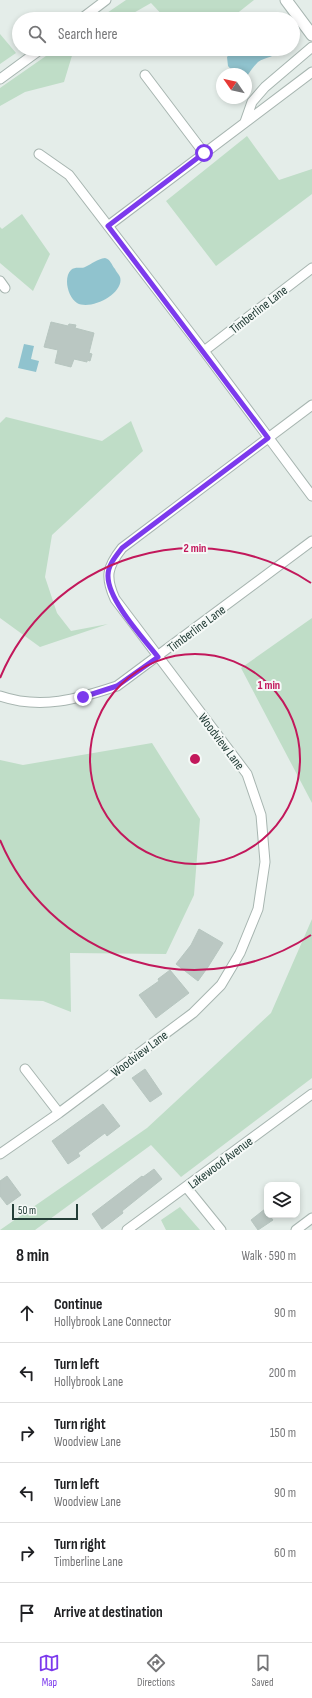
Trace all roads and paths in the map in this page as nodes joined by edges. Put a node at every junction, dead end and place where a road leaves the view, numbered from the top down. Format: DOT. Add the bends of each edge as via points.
graph roads {
  1 [pos="106,0"];
  2 [pos="286,0"];
  3 [pos="90,12"];
  4 [pos="295,12"];
  5 [pos="300,19"];
  6 [pos="312,35"];
  7 [pos="312,47"];
  8 [pos="31,56"];
  9 [pos="312,72"];
  10 [pos="145,75"];
  11 [pos="0,79"];
  12 [pos="245,122"];
  13 [pos="204,153"];
  14 [pos="39,154"];
  15 [pos="108,226"];
  16 [pos="312,268"];
  17 [pos="204,351"];
  18 [pos="312,405"];
  19 [pos="268,438"];
  20 [pos="312,496"];
  21 [pos="312,541"];
  22 [pos="158,657"];
  23 [pos="0,696"];
  24 [pos="25,1069"];
  25 [pos="312,1094"];
  26 [pos="59,1113"];
  27 [pos="0,1154"];
  28 [pos="187,1188"];
  29 [pos="312,1218"];
  30 [pos="128,1230"];
  31 [pos="221,1230"];
  32 [pos="296,1230"];
  1 -- 3 [label="street"];
  2 -- 4 [label="street"];
  5 -- 6 [label="street"];
  7 -- 12 [label="street" via="265,86 252,102"];
  8 -- 11 [label="street"];
  9 -- 12 [label="street"];
  10 -- 13 [label="street"];
  12 -- 13 [label="street"];
  13 -- 15 [label="street"];
  14 -- 15 [label="street" via="70,175"];
  15 -- 17 [label="street"];
  16 -- 17 [label="street, Timberline Lane"];
  17 -- 19 [label="street"];
  18 -- 19 [label="street, Woodview Lane"];
  19 -- 20 [label="street"];
  19 -- 22 [label="street, Woodview Lane" via="122,548 111,563 108,575 115,599"];
  21 -- 22 [label="street, Timberline Lane"];
  22 -- 23 [label="street, Timberline Lane" via="117,686 83,697 56,703"];
  22 -- 26 [label="street, Woodview Lane" via="247,774 261,814 265,862 258,909 240,953 221,986 193,1013"];
  24 -- 26 [label="street"];
  25 -- 28 [label="street, Lakewood Avenue"];
  26 -- 27 [label="street, Woodview Lane"];
  28 -- 30 [label="street, Lakewood Avenue"];
  28 -- 31 [label="street"];
  29 -- 32 [label="street"];
}
